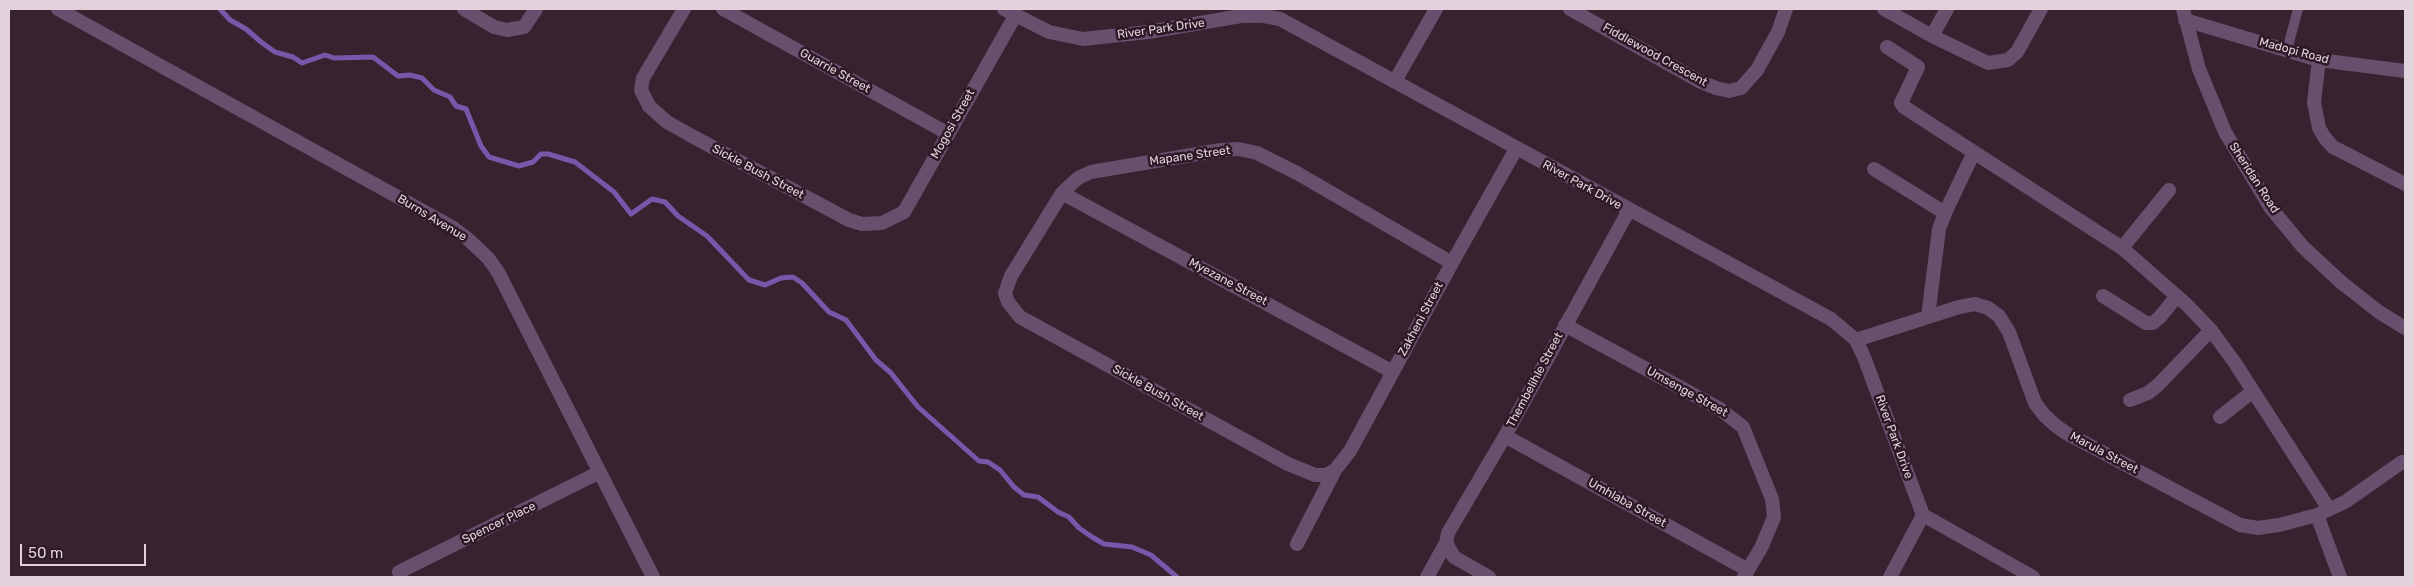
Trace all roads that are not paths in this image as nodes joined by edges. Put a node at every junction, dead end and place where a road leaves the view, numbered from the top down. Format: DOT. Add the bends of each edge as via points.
graph roads {
  1 [pos="58,9"];
  2 [pos="464,9"];
  3 [pos="536,9"];
  4 [pos="723,9"];
  5 [pos="1436,9"];
  6 [pos="1570,9"];
  7 [pos="1786,9"];
  8 [pos="1884,9"];
  9 [pos="1947,9"];
  10 [pos="2041,9"];
  11 [pos="2298,9"];
  12 [pos="683,10"];
  13 [pos="1009,12"];
  14 [pos="1283,14"];
  15 [pos="2184,14"];
  16 [pos="1932,36"];
  17 [pos="1887,47"];
  18 [pos="2287,50"];
  19 [pos="2319,60"];
  20 [pos="2405,71"];
  21 [pos="1395,81"];
  22 [pos="947,134"];
  23 [pos="1516,149"];
  24 [pos="1974,152"];
  25 [pos="1874,169"];
  26 [pos="2405,184"];
  27 [pos="2169,190"];
  28 [pos="1062,193"];
  29 [pos="1628,210"];
  30 [pos="1945,213"];
  31 [pos="882,223"];
  32 [pos="2122,248"];
  33 [pos="1452,263"];
  34 [pos="2104,296"];
  35 [pos="2177,296"];
  36 [pos="1008,302"];
  37 [pos="1928,317"];
  38 [pos="1565,325"];
  39 [pos="2405,328"];
  40 [pos="2211,330"];
  41 [pos="1856,340"];
  42 [pos="1393,372"];
  43 [pos="2253,391"];
  44 [pos="2130,400"];
  45 [pos="2220,418"];
  46 [pos="1505,436"];
  47 [pos="2402,462"];
  48 [pos="1335,470"];
  49 [pos="598,473"];
  50 [pos="2323,512"];
  51 [pos="1923,515"];
  52 [pos="1297,544"];
  53 [pos="1447,547"];
  54 [pos="399,572"];
  55 [pos="1746,573"];
  56 [pos="652,577"];
  57 [pos="1428,577"];
  58 [pos="1489,577"];
  59 [pos="1890,577"];
  60 [pos="2033,577"];
  61 [pos="2340,577"];
  1 -- 49 [label="street, Burns Avenue" via="452,227 469,240 498,272"];
  2 -- 3 [label="street" via="501,30 524,27"];
  4 -- 22 [label="street, Guarrie Street"];
  5 -- 21 [label="street"];
  6 -- 7 [label="street, Fiddlewood Crescent" via="1699,81 1729,91 1740,88 1756,70 1778,32"];
  8 -- 16 [label="street"];
  9 -- 16 [label="street"];
  10 -- 16 [label="street" via="2017,52 2000,62 1988,62"];
  11 -- 18 [label="lane"];
  12 -- 31 [label="street, Sickle Bush Street" via="646,71 641,90 649,106 667,122 849,220 862,224"];
  13 -- 14 [label="street, River Park Drive" via="1049,32 1083,38 1148,32 1241,16"];
  13 -- 22 [label="street, Mogosi Street"];
  14 -- 21 [label="street, River Park Drive"];
  15 -- 18 [label="street, Madopi Road"];
  15 -- 39 [label="street, Sheridan Road" via="2198,69 2225,132 2270,207 2303,247 2342,283"];
  17 -- 24 [label="street" via="1918,67 1901,103 1904,107"];
  18 -- 19 [label="street, Madopi Road"];
  19 -- 20 [label="street, Madopi Road"];
  19 -- 26 [label="street" via="2314,102 2319,128 2325,138 2333,147"];
  21 -- 23 [label="street, River Park Drive"];
  22 -- 31 [label="street, Mogosi Street" via="904,212"];
  23 -- 29 [label="street, River Park Drive"];
  23 -- 33 [label="street, Zakheni Street"];
  24 -- 30 [label="street"];
  24 -- 32 [label="street"];
  25 -- 30 [label="street"];
  27 -- 32 [label="street"];
  28 -- 33 [label="street, Mapane Street" via="1078,178 1091,172 1239,149 1257,153 1296,173"];
  28 -- 36 [label="street, Mapane Street" via="1012,276 1005,293"];
  28 -- 42 [label="street, Myezane Street"];
  29 -- 38 [label="street, Thembelihle Street"];
  29 -- 41 [label="street, River Park Drive" via="1831,319"];
  30 -- 37 [label="street" via="1934,254"];
  32 -- 35 [label="street"];
  33 -- 42 [label="street, Zakheni Street"];
  34 -- 35 [label="street" via="2146,323 2160,318"];
  35 -- 40 [label="street"];
  36 -- 48 [label="street, Sickle Bush Street" via="1020,317 1288,464 1315,475 1326,475"];
  37 -- 41 [label="street, Marula Street"];
  37 -- 50 [label="street, Marula Street" via="1959,306 1975,304 1988,308 1999,316 2009,332 2035,403 2056,425 2226,519 2258,528"];
  38 -- 46 [label="street, Thembelihle Street"];
  38 -- 55 [label="street, Umsenge Street" via="1720,409 1743,426 1772,498 1774,517"];
  40 -- 43 [label="street"];
  40 -- 44 [label="street" via="2158,385"];
  41 -- 51 [label="street, River Park Drive" via="1872,374"];
  42 -- 48 [label="street, Zakheni Street" via="1350,452"];
  43 -- 45 [label="street"];
  43 -- 50 [label="street"];
  46 -- 53 [label="street, Thembelihle Street" via="1448,533"];
  46 -- 55 [label="street, Umhlaba Street"];
  47 -- 50 [label="street, Marula Street" via="2368,487"];
  48 -- 52 [label="street, Zakheni Street"];
  49 -- 54 [label="street, Spencer Place"];
  49 -- 56 [label="street, Burns Avenue"];
  50 -- 61 [label="street"];
  51 -- 59 [label="street"];
  51 -- 60 [label="street"];
  53 -- 57 [label="street, Thembelihle Street"];
  53 -- 58 [label="street" via="1463,563"];
}
